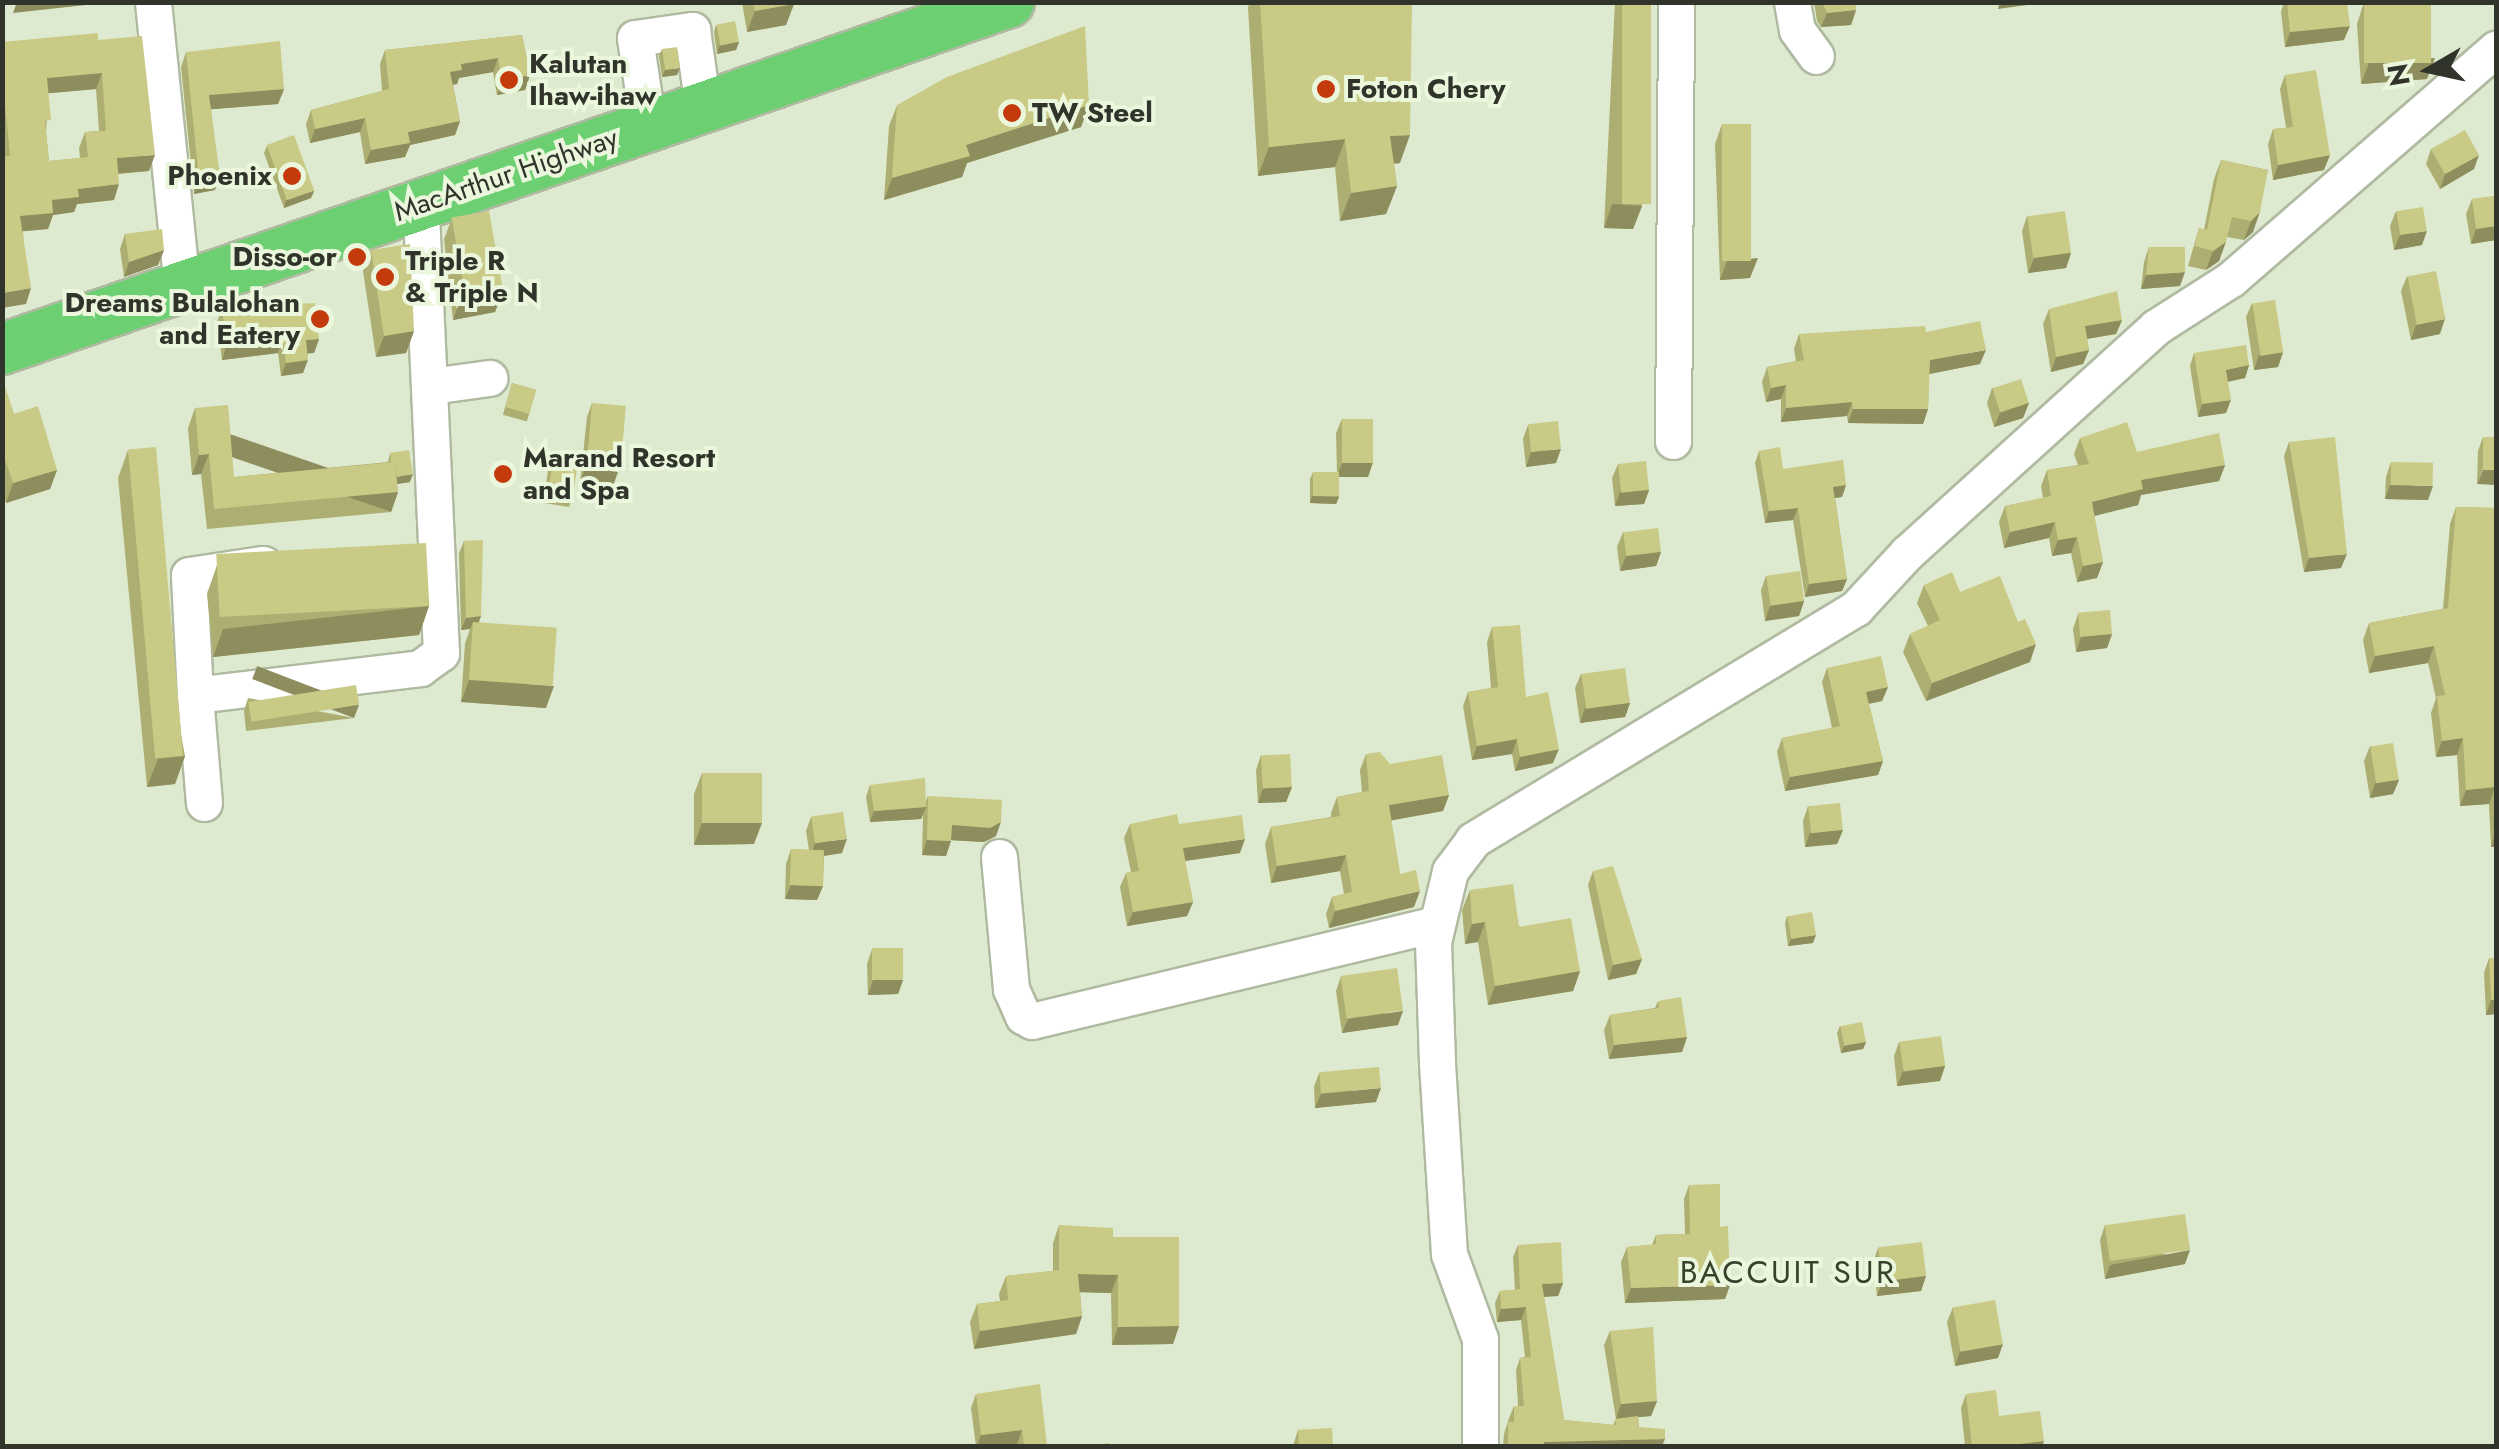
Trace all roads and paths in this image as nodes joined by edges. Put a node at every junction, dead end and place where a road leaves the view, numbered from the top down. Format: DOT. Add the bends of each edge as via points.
graph roads {
  1 [pos="153,2"];
  2 [pos="1010,2"];
  3 [pos="1676,2"];
  4 [pos="1792,2"];
  5 [pos="2496,49"];
  6 [pos="1816,56"];
  7 [pos="704,106"];
  8 [pos="648,126"];
  9 [pos="421,204"];
  10 [pos="182,286"];
  11 [pos="2,349"];
  12 [pos="490,378"];
  13 [pos="430,386"];
  14 [pos="1673,441"];
  15 [pos="439,548"];
  16 [pos="399,551"];
  17 [pos="300,560"];
  18 [pos="196,695"];
  19 [pos="204,802"];
  20 [pos="998,857"];
  21 [pos="1435,924"];
  22 [pos="1480,1446"];
  1 -- 10 [label="street"];
  2 -- 7 [label="highway, MacArthur Highway"];
  3 -- 14 [label="street"];
  4 -- 6 [label="street" via="1797,30"];
  5 -- 21 [label="street" via="2230,279 2156,328 1907,553 1856,608 1473,840 1450,872"];
  7 -- 8 [label="highway, MacArthur Highway"];
  7 -- 8 [label="street" via="692,30 635,38"];
  8 -- 9 [label="highway, MacArthur Highway"];
  9 -- 10 [label="highway, MacArthur Highway"];
  9 -- 13 [label="street"];
  10 -- 11 [label="highway, MacArthur Highway"];
  12 -- 13 [label="street"];
  13 -- 15 [label="street"];
  15 -- 16 [label="street"];
  15 -- 18 [label="street" via="444,642 431,665"];
  17 -- 18 [label="street" via="189,576"];
  18 -- 19 [label="street"];
  20 -- 21 [label="street" via="1011,988 1023,1016 1032,1020"];
  21 -- 22 [label="street" via="1449,1254 1480,1339"];
}
